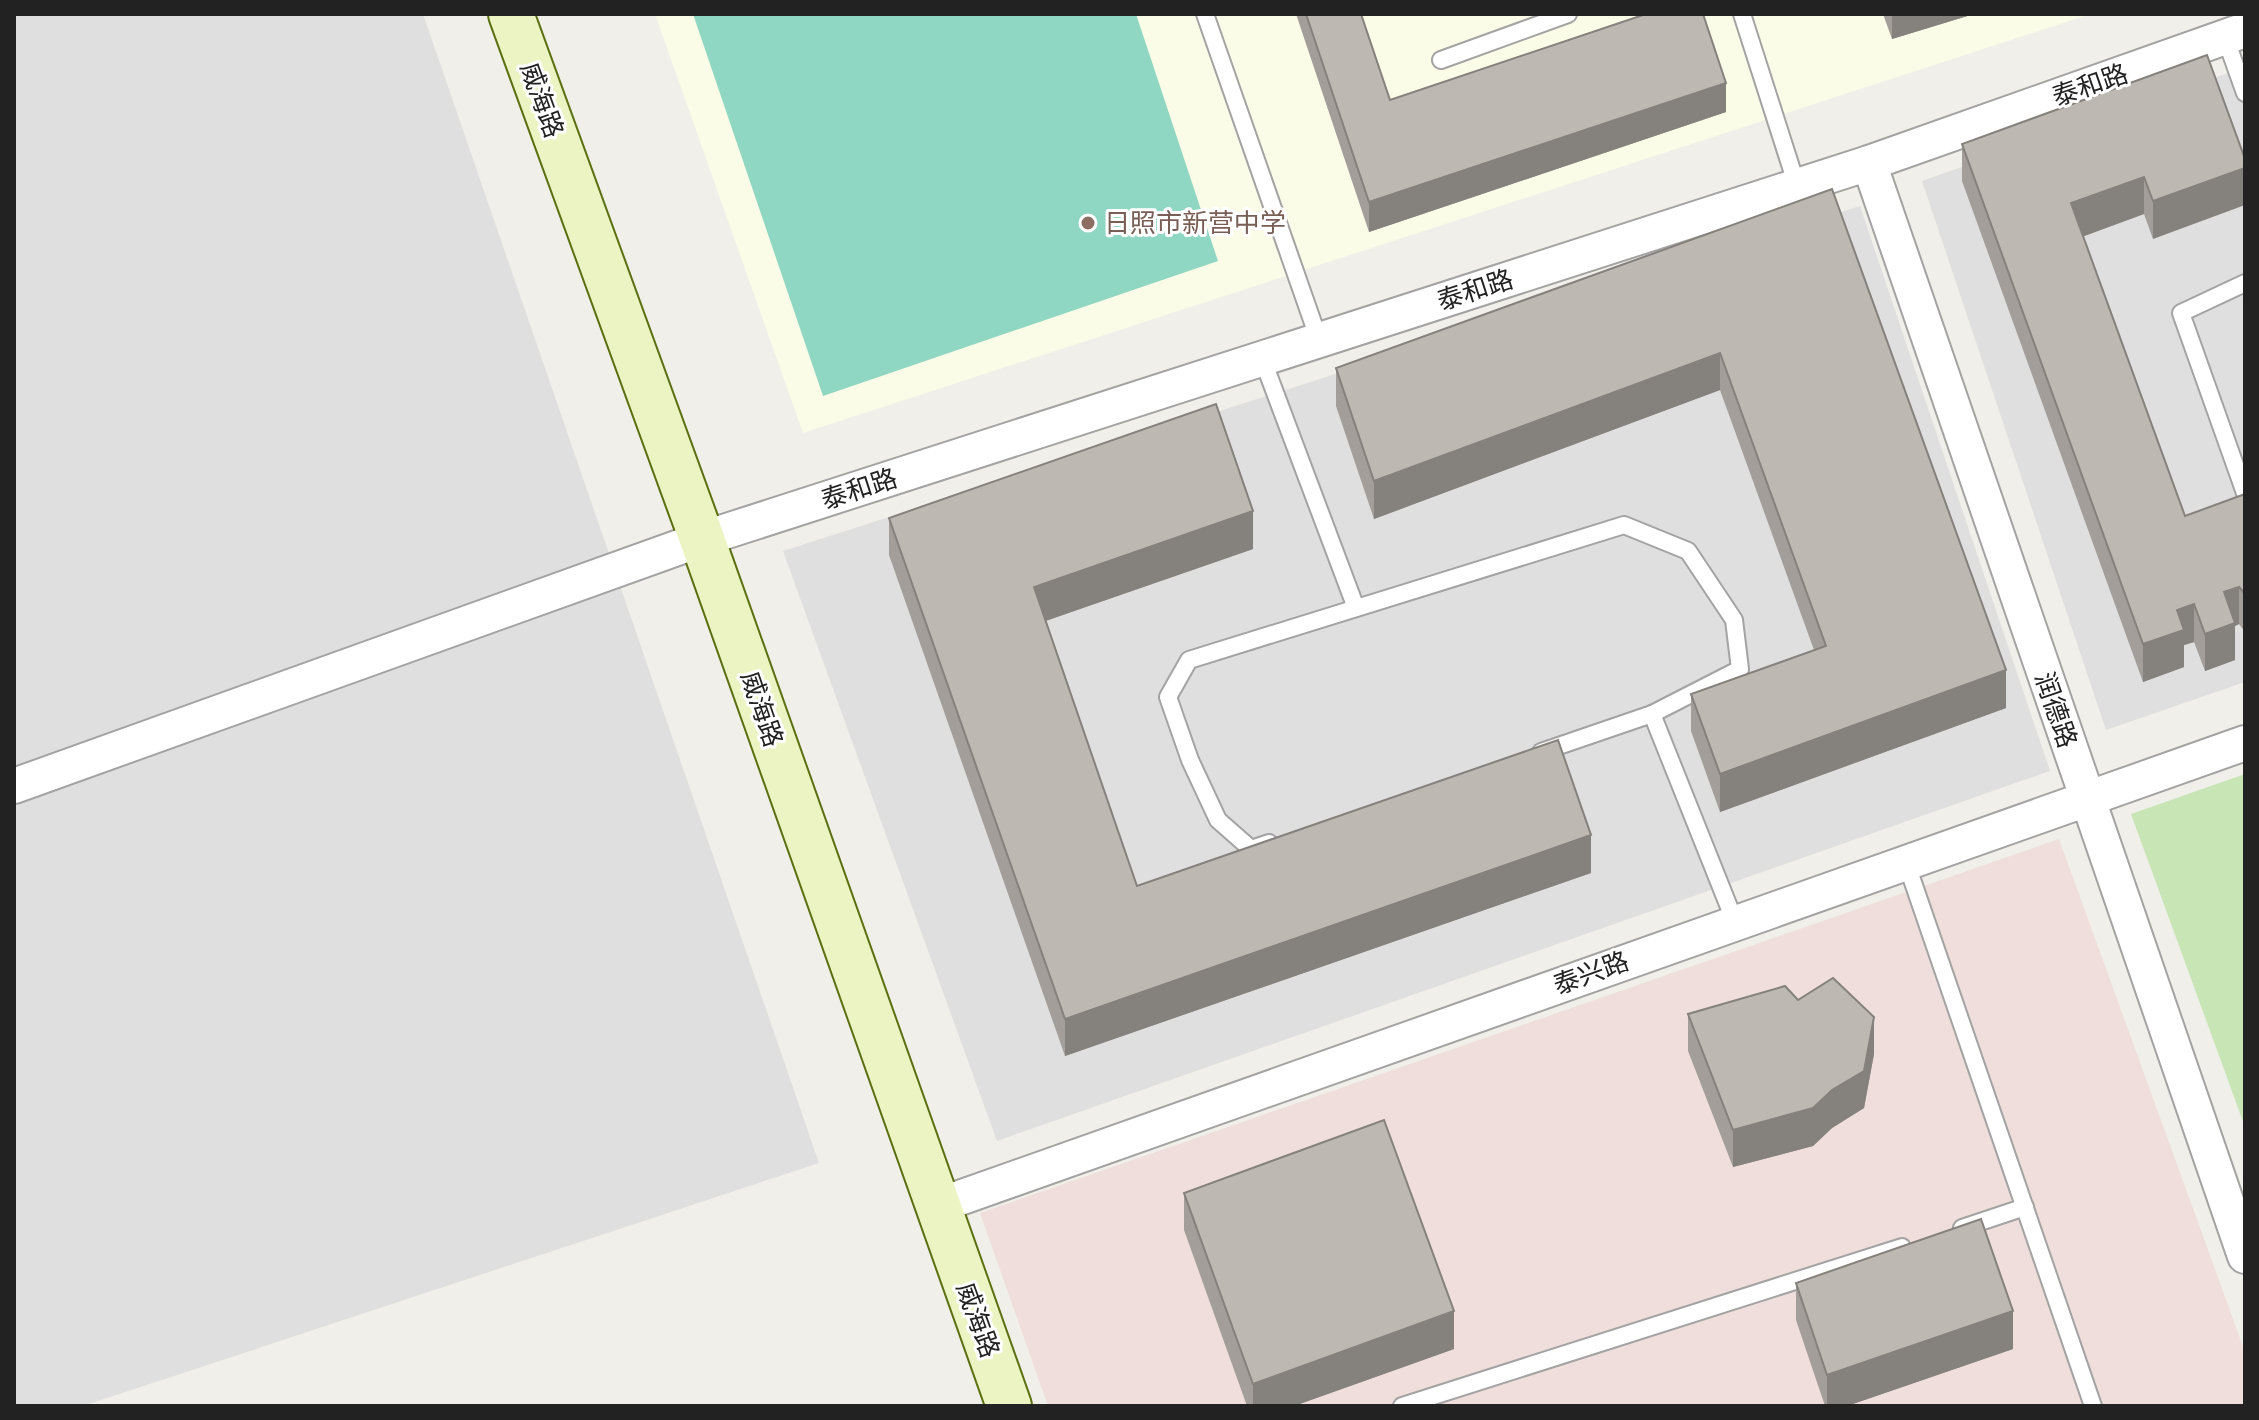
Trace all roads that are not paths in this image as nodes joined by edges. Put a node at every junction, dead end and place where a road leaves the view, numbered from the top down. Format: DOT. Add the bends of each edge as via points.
graph roads {
  1 [pos="511,14"];
  2 [pos="1205,14"];
  3 [pos="1568,14"];
  4 [pos="1742,14"];
  5 [pos="2235,34"];
  6 [pos="1441,60"];
  7 [pos="2245,93"];
  8 [pos="1869,163"];
  9 [pos="1797,186"];
  10 [pos="2245,283"];
  11 [pos="1319,340"];
  12 [pos="1262,358"];
  13 [pos="2245,493"];
  14 [pos="702,539"];
  15 [pos="1356,608"];
  16 [pos="1652,714"];
  17 [pos="2245,743"];
  18 [pos="1523,758"];
  19 [pos="14,786"];
  20 [pos="2086,798"];
  21 [pos="1279,840"];
  22 [pos="1906,862"];
  23 [pos="1735,922"];
  24 [pos="937,1206"];
  25 [pos="2025,1207"];
  26 [pos="1949,1232"];
  27 [pos="1919,1241"];
  28 [pos="2245,1256"];
  29 [pos="1009,1406"];
  30 [pos="1402,1406"];
  31 [pos="2093,1406"];
  1 -- 14 [label="main road, 威海路"];
  2 -- 11 [label="lane"];
  3 -- 6 [label="lane"];
  4 -- 9 [label="lane"];
  5 -- 7 [label="lane"];
  5 -- 8 [label="street, 泰和路"];
  8 -- 9 [label="street, 泰和路"];
  8 -- 20 [label="street, 润德路"];
  9 -- 11 [label="street, 泰和路"];
  10 -- 13 [label="lane" via="2181,313"];
  11 -- 12 [label="street, 泰和路"];
  12 -- 14 [label="street, 泰和路"];
  12 -- 15 [label="lane"];
  14 -- 19 [label="street, 泰和路"];
  14 -- 24 [label="main road, 威海路"];
  15 -- 16 [label="lane" via="1624,525 1688,551 1734,620 1740,669"];
  15 -- 21 [label="lane" via="1189,660 1168,697 1218,820 1251,849"];
  16 -- 18 [label="lane"];
  16 -- 23 [label="lane"];
  17 -- 20 [label="street, 泰兴路"];
  20 -- 22 [label="street, 泰兴路"];
  20 -- 28 [label="street, 润德路"];
  22 -- 23 [label="street, 泰兴路"];
  22 -- 25 [label="lane"];
  23 -- 24 [label="street, 泰兴路"];
  24 -- 29 [label="main road, 威海路"];
  25 -- 26 [label="lane"];
  25 -- 31 [label="lane"];
  27 -- 30 [label="lane"];
}
